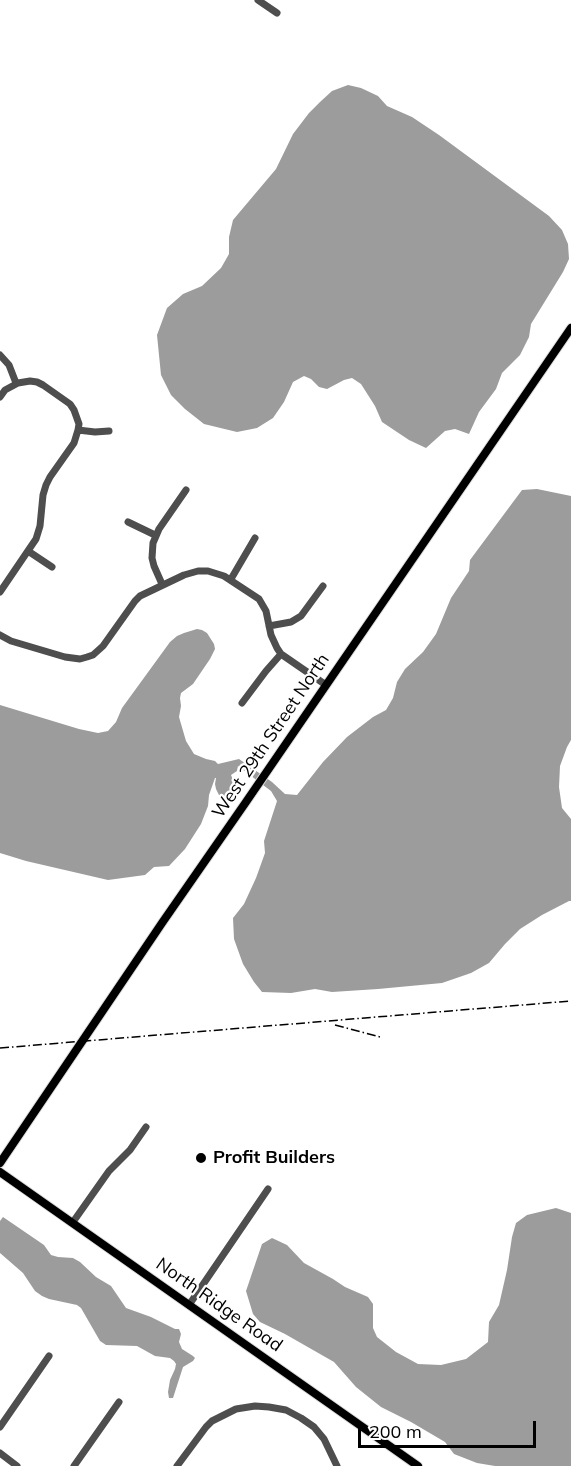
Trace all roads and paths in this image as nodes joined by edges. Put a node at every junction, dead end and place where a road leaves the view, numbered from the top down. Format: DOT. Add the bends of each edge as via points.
graph roads {
  1 [pos="258,0"];
  2 [pos="277,13"];
  3 [pos="571,328"];
  4 [pos="0,355"];
  5 [pos="16,383"];
  6 [pos="0,397"];
  7 [pos="78,430"];
  8 [pos="109,431"];
  9 [pos="186,490"];
  10 [pos="128,522"];
  11 [pos="155,535"];
  12 [pos="255,538"];
  13 [pos="28,551"];
  14 [pos="52,567"];
  15 [pos="231,579"];
  16 [pos="162,584"];
  17 [pos="323,586"];
  18 [pos="0,592"];
  19 [pos="269,626"];
  20 [pos="0,635"];
  21 [pos="281,654"];
  22 [pos="326,685"];
  23 [pos="242,703"];
  24 [pos="146,1127"];
  25 [pos="0,1163"];
  26 [pos="0,1172"];
  27 [pos="268,1189"];
  28 [pos="72,1222"];
  29 [pos="189,1305"];
  30 [pos="49,1356"];
  31 [pos="119,1402"];
  32 [pos="0,1427"];
  33 [pos="0,1454"];
  34 [pos="17,1466"];
  35 [pos="74,1466"];
  36 [pos="177,1466"];
  37 [pos="337,1466"];
  38 [pos="418,1466"];
  1 -- 2 [label="street"];
  3 -- 22 [label="main road, West 29th Street North"];
  4 -- 5 [label="street"];
  5 -- 6 [label="street"];
  5 -- 7 [label="street" via="37,382 65,400 74,410"];
  7 -- 8 [label="street"];
  7 -- 13 [label="street" via="74,443 46,485 39,533"];
  9 -- 11 [label="street"];
  10 -- 11 [label="street"];
  11 -- 16 [label="street" via="152,558"];
  12 -- 15 [label="street"];
  13 -- 14 [label="street"];
  13 -- 18 [label="street"];
  15 -- 16 [label="street" via="216,572 198,571"];
  15 -- 19 [label="street" via="263,604"];
  16 -- 20 [label="street" via="140,596 103,646 87,657 66,657"];
  17 -- 19 [label="street" via="301,616"];
  19 -- 21 [label="street"];
  21 -- 22 [label="street"];
  21 -- 23 [label="street"];
  22 -- 25 [label="main road, West 29th Street North"];
  24 -- 28 [label="street"];
  26 -- 28 [label="main road, North Ridge Road"];
  27 -- 29 [label="street"];
  28 -- 29 [label="main road, North Ridge Road"];
  29 -- 38 [label="main road, North Ridge Road"];
  30 -- 32 [label="street"];
  31 -- 35 [label="street"];
  33 -- 34 [label="street"];
  36 -- 37 [label="street" via="212,1421 236,1409 255,1406 286,1410 314,1427"];
}
